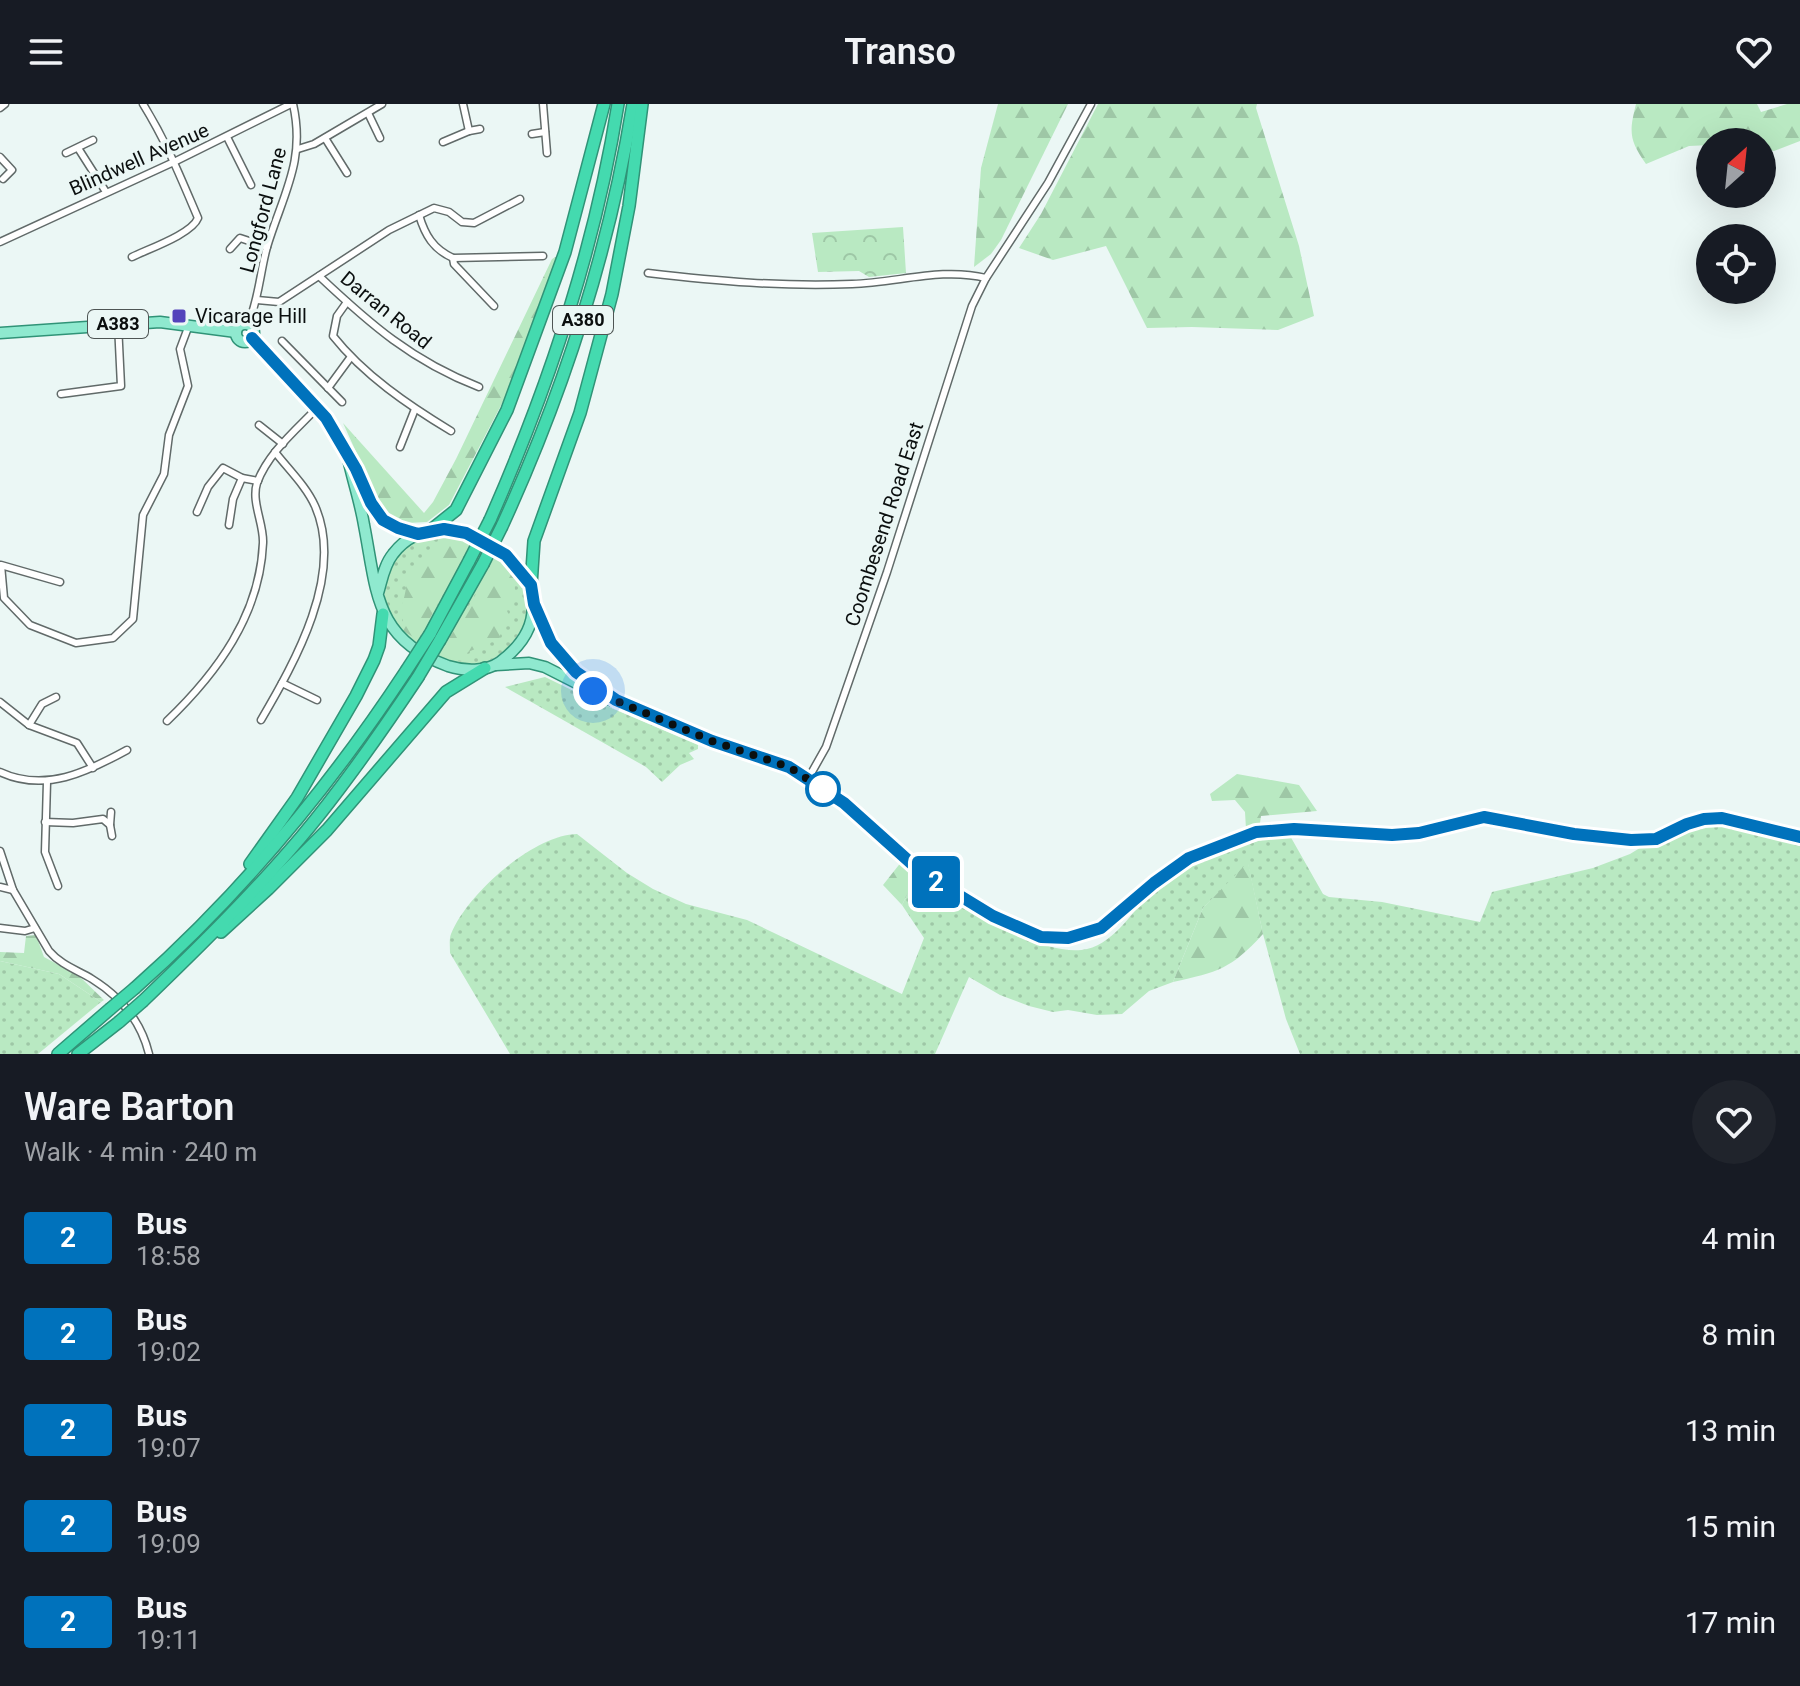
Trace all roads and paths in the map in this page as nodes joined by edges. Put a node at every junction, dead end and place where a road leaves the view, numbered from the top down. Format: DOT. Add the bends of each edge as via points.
graph roads {
  1 [pos="5,104"];
  2 [pos="143,104"];
  3 [pos="292,104"];
  4 [pos="463,104"];
  5 [pos="543,104"];
  6 [pos="604,104"];
  7 [pos="618,104"];
  8 [pos="633,104"];
  9 [pos="642,104"];
  10 [pos="1091,104"];
  11 [pos="379,105"];
  12 [pos="0,108"];
  13 [pos="368,113"];
  14 [pos="480,129"];
  15 [pos="469,131"];
  16 [pos="545,132"];
  17 [pos="532,134"];
  18 [pos="227,137"];
  19 [pos="325,138"];
  20 [pos="380,138"];
  21 [pos="93,140"];
  22 [pos="443,142"];
  23 [pos="78,148"];
  24 [pos="298,149"];
  25 [pos="66,153"];
  26 [pos="547,153"];
  27 [pos="0,157"];
  28 [pos="176,161"];
  29 [pos="347,173"];
  30 [pos="3,179"];
  31 [pos="251,185"];
  32 [pos="106,192"];
  33 [pos="520,199"];
  34 [pos="419,215"];
  35 [pos="0,242"];
  36 [pos="267,247"];
  37 [pos="230,249"];
  38 [pos="543,256"];
  39 [pos="132,257"];
  40 [pos="453,258"];
  41 [pos="648,273"];
  42 [pos="319,276"];
  43 [pos="986,278"];
  44 [pos="257,300"];
  45 [pos="347,302"];
  46 [pos="494,306"];
  47 [pos="118,324"];
  48 [pos="248,324"];
  49 [pos="189,325"];
  50 [pos="236,332"];
  51 [pos="0,333"];
  52 [pos="252,338"];
  53 [pos="282,341"];
  54 [pos="350,358"];
  55 [pos="479,387"];
  56 [pos="328,388"];
  57 [pos="61,394"];
  58 [pos="342,402"];
  59 [pos="318,407"];
  60 [pos="415,409"];
  61 [pos="259,425"];
  62 [pos="451,431"];
  63 [pos="283,444"];
  64 [pos="400,447"];
  65 [pos="275,452"];
  66 [pos="347,454"];
  67 [pos="242,478"];
  68 [pos="258,481"];
  69 [pos="197,512"];
  70 [pos="496,523"];
  71 [pos="229,525"];
  72 [pos="431,530"];
  73 [pos="418,534"];
  74 [pos="60,582"];
  75 [pos="531,585"];
  76 [pos="378,593"];
  77 [pos="534,604"];
  78 [pos="383,614"];
  79 [pos="435,637"];
  80 [pos="491,667"];
  81 [pos="412,674"];
  82 [pos="282,683"];
  83 [pos="56,697"];
  84 [pos="317,700"];
  85 [pos="616,700"];
  86 [pos="0,702"];
  87 [pos="261,720"];
  88 [pos="167,721"];
  89 [pos="29,725"];
  90 [pos="127,750"];
  91 [pos="93,768"];
  92 [pos="0,772"];
  93 [pos="808,779"];
  94 [pos="47,782"];
  95 [pos="111,812"];
  96 [pos="45,822"];
  97 [pos="110,825"];
  98 [pos="112,836"];
  99 [pos="1800,837"];
  100 [pos="0,851"];
  101 [pos="58,886"];
  102 [pos="0,887"];
  103 [pos="13,890"];
  104 [pos="212,916"];
  105 [pos="0,928"];
  106 [pos="35,928"];
  107 [pos="198,948"];
  108 [pos="58,1054"];
  109 [pos="78,1054"];
  110 [pos="149,1054"];
  1 -- 12 [label="street"];
  2 -- 28 [label="street"];
  3 -- 18 [label="street, Blindwell Avenue"];
  3 -- 24 [label="street, Longford Lane"];
  4 -- 15 [label="street"];
  5 -- 16 [label="street"];
  6 -- 72 [label="highway, A380" via="565,252 507,410 456,510"];
  7 -- 70 [label="highway, A380" via="573,302"];
  8 -- 70 [label="highway, A380" via="580,328 545,427"];
  9 -- 75 [label="highway, A380" via="612,294 580,413 534,541"];
  10 -- 43 [label="street, Coombesend Road East" via="1048,183"];
  11 -- 13 [label="street"];
  13 -- 19 [label="street"];
  13 -- 20 [label="street"];
  14 -- 15 [label="street"];
  15 -- 22 [label="street"];
  16 -- 17 [label="street"];
  16 -- 26 [label="street"];
  18 -- 28 [label="street, Blindwell Avenue"];
  18 -- 31 [label="street"];
  19 -- 24 [label="street"];
  19 -- 29 [label="street"];
  21 -- 23 [label="street"];
  23 -- 25 [label="street"];
  23 -- 32 [label="street"];
  24 -- 36 [label="street, Longford Lane"];
  27 -- 30 [label="street" via="12,170"];
  28 -- 32 [label="street, Blindwell Avenue"];
  28 -- 39 [label="street" via="198,218 195,225"];
  32 -- 35 [label="street, Blindwell Avenue"];
  33 -- 34 [label="street" via="474,223 434,208"];
  34 -- 40 [label="street" via="425,235"];
  34 -- 42 [label="street"];
  36 -- 37 [label="street" via="240,238"];
  36 -- 44 [label="street, Longford Lane"];
  38 -- 40 [label="street"];
  40 -- 46 [label="street"];
  41 -- 43 [label="street" via="738,284 866,283 951,273"];
  42 -- 44 [label="street" via="279,302"];
  42 -- 45 [label="street, Darran Road"];
  43 -- 93 [label="street, Coombesend Road East" via="962,329 826,747"];
  44 -- 48 [label="street, Longford Lane"];
  45 -- 54 [label="street" via="333,336"];
  45 -- 55 [label="street, Darran Road" via="406,351"];
  47 -- 49 [label="main road, A383"];
  47 -- 51 [label="main road, A383"];
  47 -- 57 [label="street" via="121,386"];
  48 -- 50 [label="main road"];
  48 -- 52 [label="main road, A383" via="254,330"];
  49 -- 50 [label="main road, A383"];
  49 -- 74 [label="street" via="180,349 188,386 169,435 164,474 143,515 133,619 113,638 76,643 30,625 4,598 1,565"];
  50 -- 52 [label="main road, A383" via="242,341"];
  52 -- 59 [label="main road, A383"];
  53 -- 56 [label="street"];
  54 -- 56 [label="street"];
  54 -- 60 [label="street"];
  56 -- 58 [label="street"];
  59 -- 63 [label="street"];
  59 -- 66 [label="main road, A383"];
  60 -- 62 [label="street"];
  60 -- 64 [label="street"];
  61 -- 63 [label="street"];
  63 -- 65 [label="street"];
  65 -- 68 [label="street"];
  65 -- 82 [label="street" via="314,504 323,554 316,603"];
  66 -- 73 [label="main road, A383" via="383,520"];
  66 -- 76 [label="main road, A383"];
  67 -- 68 [label="street"];
  67 -- 69 [label="street" via="223,468"];
  67 -- 71 [label="street"];
  68 -- 88 [label="street" via="263,559 249,610 213,673"];
  70 -- 79 [label="highway, A380, bridge" via="469,561"];
  70 -- 79 [label="highway, A380, bridge" via="483,564"];
  72 -- 73 [label="main road"];
  72 -- 75 [label="main road" via="457,531 486,543 514,563"];
  73 -- 76 [label="main road" via="392,556"];
  75 -- 77 [label="main road"];
  76 -- 78 [label="main road"];
  77 -- 80 [label="main road" via="521,642"];
  77 -- 85 [label="main road" via="566,663"];
  78 -- 80 [label="main road" via="403,641 424,654 456,668"];
  78 -- 104 [label="highway, A380" via="374,660 329,745 275,832"];
  79 -- 81 [label="highway, A380, bridge"];
  80 -- 85 [label="main road" via="545,667"];
  80 -- 107 [label="highway, A380" via="446,692 309,849 230,926"];
  81 -- 104 [label="highway, A380" via="300,819"];
  81 -- 107 [label="highway, A380" via="379,734 311,825"];
  82 -- 84 [label="street"];
  82 -- 87 [label="street"];
  83 -- 89 [label="street" via="42,704"];
  85 -- 93 [label="main road"];
  86 -- 89 [label="street"];
  89 -- 91 [label="street" via="77,743"];
  90 -- 91 [label="street"];
  91 -- 94 [label="street"];
  92 -- 94 [label="street"];
  93 -- 99 [label="main road" via="844,803 921,872 993,916 1041,937 1068,938 1101,928 1173,868 1248,834 1294,829 1392,835 1495,818 1631,840 1656,839 1687,824 1722,818"];
  94 -- 96 [label="street"];
  95 -- 97 [label="street"];
  96 -- 97 [label="street" via="103,819"];
  96 -- 101 [label="street" via="46,859"];
  97 -- 98 [label="street"];
  100 -- 103 [label="street"];
  102 -- 103 [label="street"];
  103 -- 106 [label="street"];
  104 -- 108 [label="highway, A380, bridge"];
  105 -- 106 [label="street"];
  106 -- 110 [label="street" via="56,959 99,984 137,1020"];
  107 -- 109 [label="highway, A380, bridge"];
}
